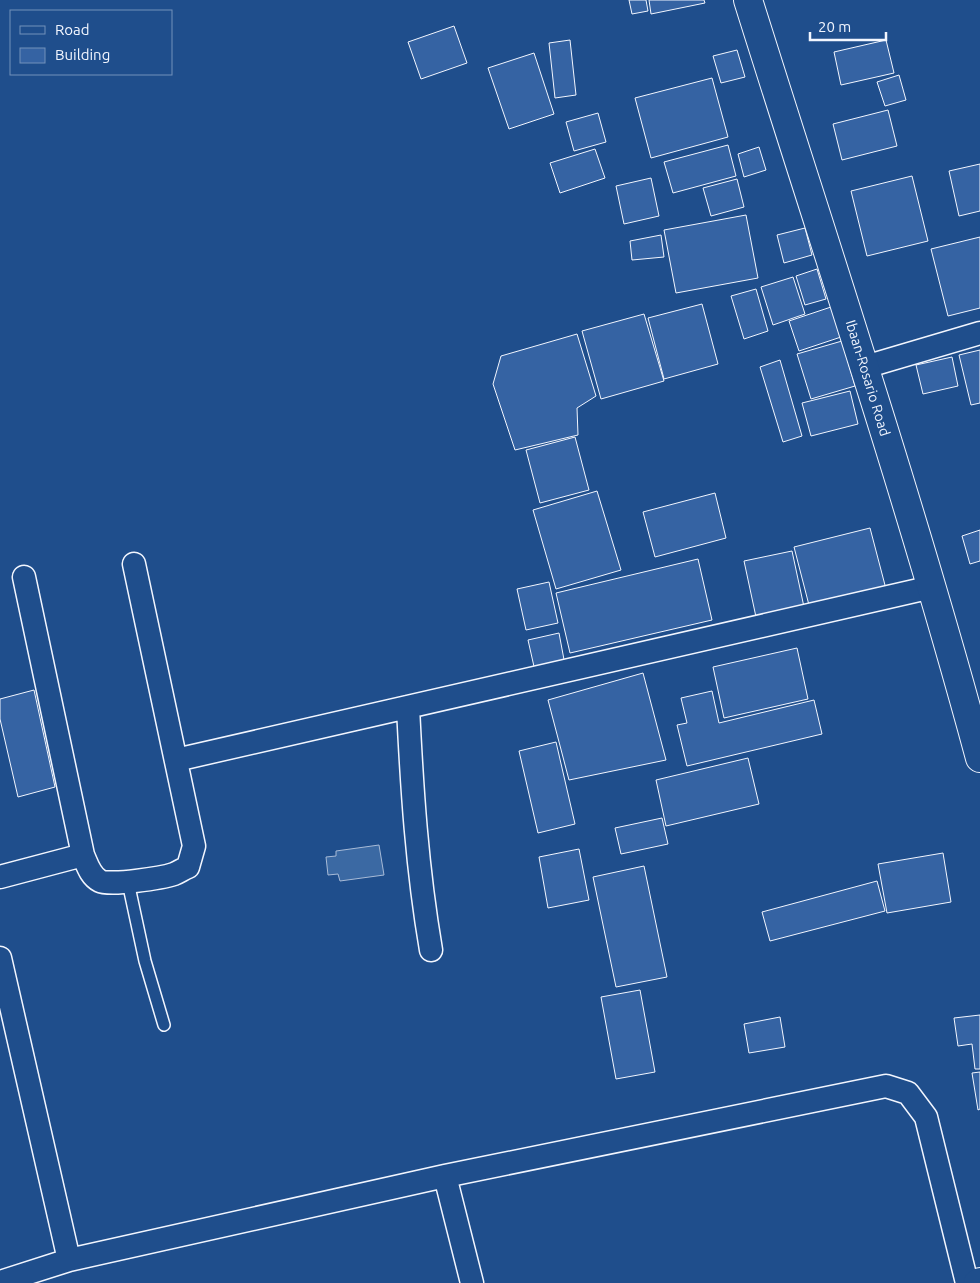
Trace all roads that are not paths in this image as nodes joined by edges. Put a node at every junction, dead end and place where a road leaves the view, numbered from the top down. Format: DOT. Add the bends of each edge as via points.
graph roads {
  1 [pos="748,0"];
  2 [pos="980,333"];
  3 [pos="866,367"];
  4 [pos="134,564"];
  5 [pos="24,577"];
  6 [pos="932,587"];
  7 [pos="408,707"];
  8 [pos="980,758"];
  9 [pos="176,760"];
  10 [pos="83,855"];
  11 [pos="0,877"];
  12 [pos="128,882"];
  13 [pos="431,950"];
  14 [pos="0,958"];
  15 [pos="164,1025"];
  16 [pos="445,1176"];
  17 [pos="69,1260"];
  18 [pos="0,1282"];
  19 [pos="472,1283"];
  20 [pos="967,1283"];
  1 -- 3 [label="main road, Ibaan-Rosario Road"];
  2 -- 3 [label="street"];
  3 -- 6 [label="main road, Ibaan-Rosario Road"];
  4 -- 9 [label="street"];
  5 -- 10 [label="street"];
  6 -- 7 [label="street"];
  6 -- 8 [label="main road, Ibaan-Rosario Road"];
  7 -- 9 [label="street"];
  7 -- 13 [label="street" via="412,804"];
  9 -- 12 [label="street" via="194,846 188,867 172,874"];
  10 -- 11 [label="street"];
  10 -- 12 [label="street" via="96,880"];
  12 -- 15 [label="lane" via="145,961"];
  14 -- 17 [label="street"];
  16 -- 17 [label="street"];
  16 -- 19 [label="street"];
  16 -- 20 [label="street" via="886,1086 908,1093 926,1117"];
  17 -- 18 [label="street"];
}
